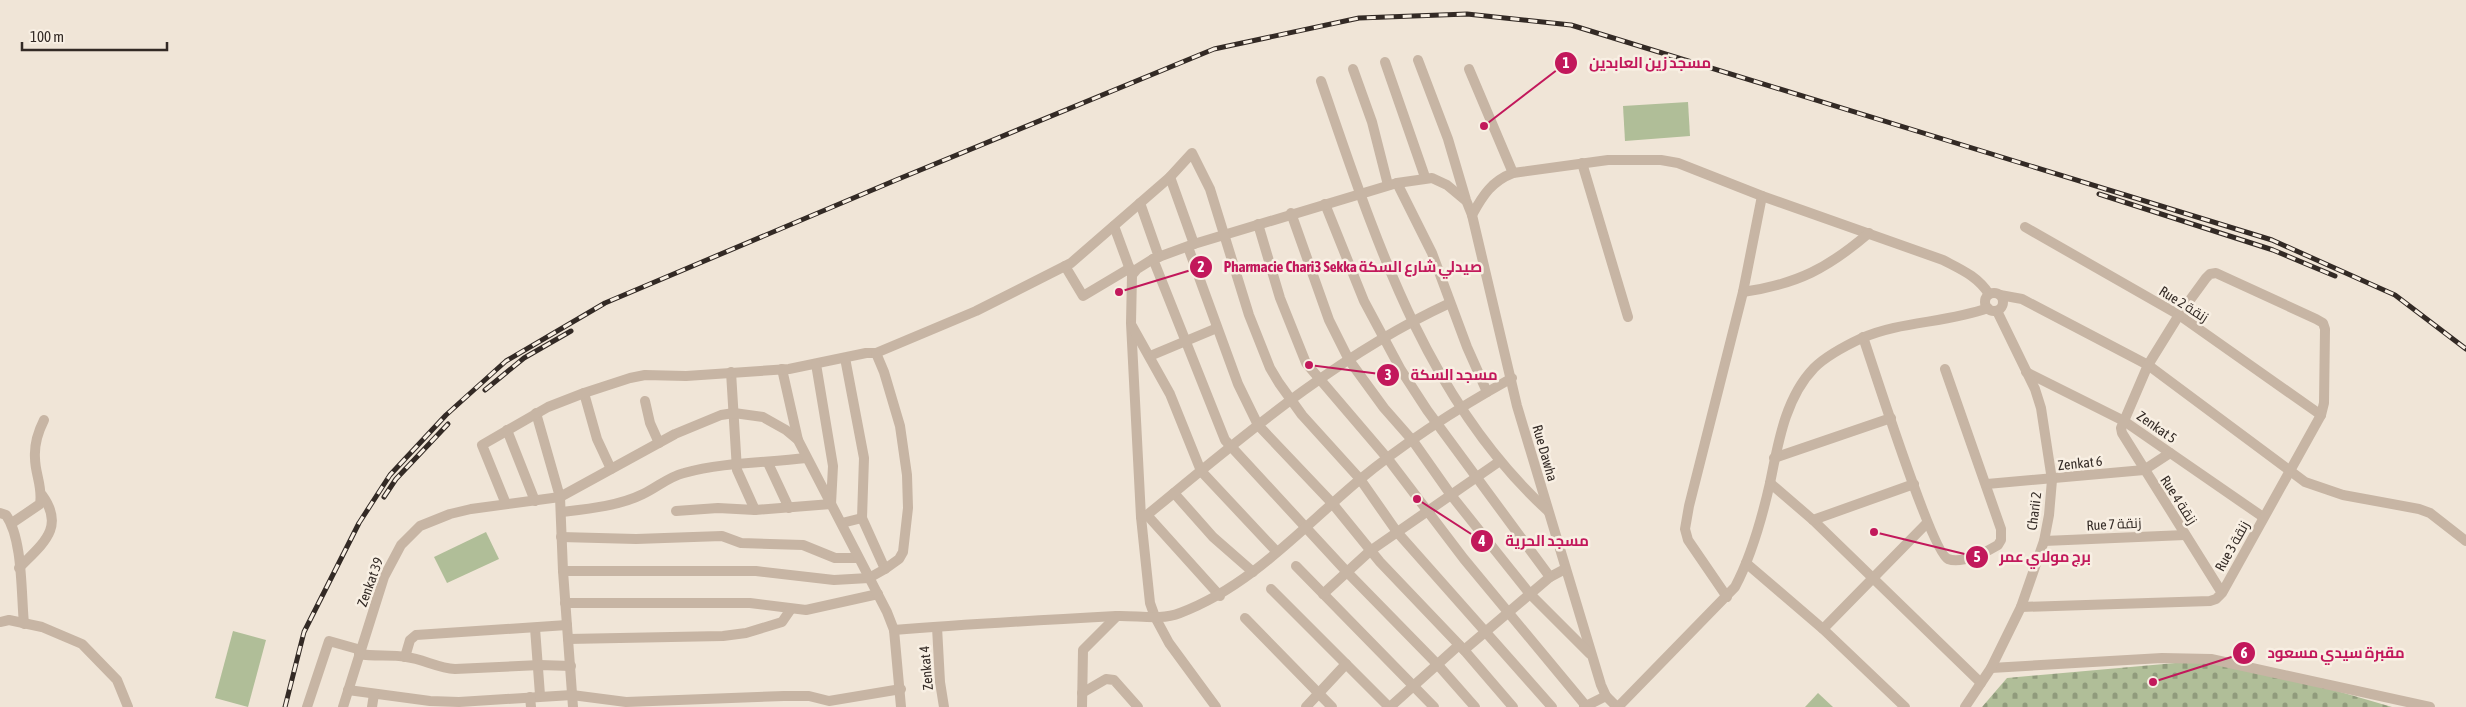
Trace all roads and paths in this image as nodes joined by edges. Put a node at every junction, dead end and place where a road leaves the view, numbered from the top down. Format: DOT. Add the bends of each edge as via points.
graph roads {
  1 [pos="1418,60"];
  2 [pos="1385,62"];
  3 [pos="1353,69"];
  4 [pos="1468,69"];
  5 [pos="1320,81"];
  6 [pos="1582,163"];
  7 [pos="1513,173"];
  8 [pos="1170,177"];
  9 [pos="1425,177"];
  10 [pos="1393,184"];
  11 [pos="1360,194"];
  12 [pos="1762,196"];
  13 [pos="1466,200"];
  14 [pos="1140,203"];
  15 [pos="1325,204"];
  16 [pos="1291,213"];
  17 [pos="1472,215"];
  18 [pos="1258,224"];
  19 [pos="1114,226"];
  20 [pos="2025,228"];
  21 [pos="1869,233"];
  22 [pos="1224,235"];
  23 [pos="1191,246"];
  24 [pos="1156,258"];
  25 [pos="1065,266"];
  26 [pos="1131,271"];
  27 [pos="1744,292"];
  28 [pos="1995,294"];
  29 [pos="1450,303"];
  30 [pos="1992,309"];
  31 [pos="2179,315"];
  32 [pos="1628,317"];
  33 [pos="1411,321"];
  34 [pos="1131,323"];
  35 [pos="1217,328"];
  36 [pos="1863,337"];
  37 [pos="1382,338"];
  38 [pos="1185,341"];
  39 [pos="876,353"];
  40 [pos="1150,356"];
  41 [pos="845,358"];
  42 [pos="1349,360"];
  43 [pos="816,364"];
  44 [pos="2148,365"];
  45 [pos="782,369"];
  46 [pos="1945,369"];
  47 [pos="730,372"];
  48 [pos="2026,372"];
  49 [pos="1512,378"];
  50 [pos="1319,379"];
  51 [pos="1487,392"];
  52 [pos="584,393"];
  53 [pos="1291,400"];
  54 [pos="645,401"];
  55 [pos="1460,408"];
  56 [pos="734,413"];
  57 [pos="536,414"];
  58 [pos="2321,415"];
  59 [pos="1891,418"];
  60 [pos="44,420"];
  61 [pos="2124,421"];
  62 [pos="1258,424"];
  63 [pos="1437,424"];
  64 [pos="508,430"];
  65 [pos="798,440"];
  66 [pos="1413,441"];
  67 [pos="659,443"];
  68 [pos="1230,446"];
  69 [pos="2170,453"];
  70 [pos="806,458"];
  71 [pos="1774,458"];
  72 [pos="1388,459"];
  73 [pos="1500,461"];
  74 [pos="768,463"];
  75 [pos="737,466"];
  76 [pos="611,469"];
  77 [pos="2144,470"];
  78 [pos="1200,471"];
  79 [pos="2290,471"];
  80 [pos="1476,477"];
  81 [pos="1360,479"];
  82 [pos="2052,480"];
  83 [pos="1770,483"];
  84 [pos="1914,484"];
  85 [pos="1987,484"];
  86 [pos="1174,493"];
  87 [pos="42,495"];
  88 [pos="1451,495"];
  89 [pos="560,497"];
  90 [pos="535,501"];
  91 [pos="1332,503"];
  92 [pos="506,504"];
  93 [pos="831,504"];
  94 [pos="789,508"];
  95 [pos="755,510"];
  96 [pos="676,511"];
  97 [pos="1548,511"];
  98 [pos="561,512"];
  99 [pos="1427,512"];
  100 [pos="0,513"];
  101 [pos="1144,516"];
  102 [pos="862,518"];
  103 [pos="2264,518"];
  104 [pos="1813,520"];
  105 [pos="12,523"];
  106 [pos="842,523"];
  107 [pos="1927,524"];
  108 [pos="1305,528"];
  109 [pos="1397,532"];
  110 [pos="2185,534"];
  111 [pos="561,537"];
  112 [pos="2044,541"];
  113 [pos="2466,541"];
  114 [pos="1276,551"];
  115 [pos="1370,551"];
  116 [pos="858,558"];
  117 [pos="1746,563"];
  118 [pos="1296,566"];
  119 [pos="19,568"];
  120 [pos="885,569"];
  121 [pos="1565,569"];
  122 [pos="563,571"];
  123 [pos="1346,571"];
  124 [pos="1253,572"];
  125 [pos="1550,577"];
  126 [pos="869,578"];
  127 [pos="1874,579"];
  128 [pos="1271,589"];
  129 [pos="2222,593"];
  130 [pos="878,594"];
  131 [pos="1323,594"];
  132 [pos="1530,594"];
  133 [pos="1220,596"];
  134 [pos="1727,597"];
  135 [pos="565,603"];
  136 [pos="2021,607"];
  137 [pos="791,609"];
  138 [pos="1507,612"];
  139 [pos="1117,616"];
  140 [pos="1155,617"];
  141 [pos="1244,618"];
  142 [pos="0,622"];
  143 [pos="24,624"];
  144 [pos="567,625"];
  145 [pos="937,627"];
  146 [pos="535,628"];
  147 [pos="1824,629"];
  148 [pos="894,630"];
  149 [pos="1485,632"];
  150 [pos="568,639"];
  151 [pos="1462,648"];
  152 [pos="360,652"];
  153 [pos="406,657"];
  154 [pos="1592,657"];
  155 [pos="1346,664"];
  156 [pos="540,665"];
  157 [pos="1438,665"];
  158 [pos="571,666"];
  159 [pos="1991,668"];
  160 [pos="1981,683"];
  161 [pos="1414,686"];
  162 [pos="901,689"];
  163 [pos="348,690"];
  164 [pos="1082,693"];
  165 [pos="1319,693"];
  166 [pos="374,694"];
  167 [pos="572,694"];
  168 [pos="1606,696"];
  169 [pos="534,700"];
  170 [pos="725,703"];
  171 [pos="495,704"];
  172 [pos="1585,706"];
  173 [pos="128,707"];
  174 [pos="307,707"];
  175 [pos="343,707"];
  176 [pos="372,707"];
  177 [pos="573,707"];
  178 [pos="901,707"];
  179 [pos="944,707"];
  180 [pos="1082,707"];
  181 [pos="1138,707"];
  182 [pos="1216,707"];
  183 [pos="1306,707"];
  184 [pos="1332,707"];
  185 [pos="1390,707"];
  186 [pos="1434,707"];
  187 [pos="1475,707"];
  188 [pos="1514,707"];
  189 [pos="1552,707"];
  190 [pos="1617,707"];
  191 [pos="1905,707"];
  192 [pos="1965,707"];
  193 [pos="2430,707"];
  1 -- 13 [label="street, Rue Dawha" via="1453,154"];
  2 -- 9 [label="street"];
  3 -- 10 [label="street"];
  4 -- 7 [label="street"];
  5 -- 11 [label="street"];
  6 -- 7 [label="street"];
  6 -- 12 [label="street" via="1661,160"];
  6 -- 32 [label="street"];
  7 -- 17 [label="street" via="1488,189"];
  8 -- 14 [label="street"];
  8 -- 22 [label="street" via="1192,152 1210,190"];
  8 -- 23 [label="street"];
  9 -- 10 [label="street"];
  9 -- 13 [label="street" via="1442,182"];
  10 -- 11 [label="street"];
  10 -- 29 [label="street" via="1432,253"];
  11 -- 15 [label="street"];
  11 -- 33 [label="street"];
  12 -- 21 [label="street"];
  12 -- 27 [label="street"];
  13 -- 17 [label="street, Rue Dawha"];
  14 -- 19 [label="street"];
  14 -- 24 [label="street"];
  15 -- 16 [label="street"];
  15 -- 37 [label="street" via="1347,264"];
  16 -- 18 [label="street"];
  16 -- 42 [label="street" via="1331,325"];
  17 -- 49 [label="street, Rue Dawha"];
  18 -- 22 [label="street"];
  18 -- 50 [label="street" via="1300,352"];
  19 -- 25 [label="street"];
  19 -- 26 [label="street"];
  20 -- 31 [label="street, Rue 2 زنقة"];
  21 -- 27 [label="street" via="1829,265 1808,275"];
  21 -- 28 [label="street" via="1916,249 1971,274"];
  22 -- 23 [label="street"];
  22 -- 53 [label="street" via="1262,350 1274,376"];
  23 -- 24 [label="street"];
  23 -- 35 [label="street"];
  24 -- 26 [label="street"];
  24 -- 38 [label="street"];
  25 -- 26 [label="street" via="1083,296"];
  25 -- 39 [label="street" via="976,311"];
  26 -- 34 [label="street"];
  27 -- 134 [label="street" via="1685,529 1702,563"];
  28 -- 30 [label="street" via="1985,302"];
  28 -- 30 [label="street" via="2003,304"];
  28 -- 44 [label="street" via="2022,298"];
  29 -- 33 [label="street"];
  29 -- 51 [label="street"];
  30 -- 36 [label="street"];
  30 -- 48 [label="street, Charii 2"];
  31 -- 44 [label="street"];
  31 -- 58 [label="street, Rue 2 زنقة"];
  31 -- 58 [label="street, Rue 3 زنقة" via="2206,278 2216,273 2323,323 2324,402"];
  33 -- 37 [label="street"];
  33 -- 55 [label="street"];
  34 -- 40 [label="street"];
  34 -- 101 [label="street"];
  35 -- 38 [label="street"];
  35 -- 62 [label="street" via="1238,384"];
  36 -- 59 [label="street"];
  36 -- 71 [label="street" via="1814,367 1796,393"];
  37 -- 42 [label="street"];
  37 -- 63 [label="street"];
  38 -- 40 [label="street"];
  38 -- 68 [label="street"];
  39 -- 41 [label="street"];
  39 -- 120 [label="street" via="900,426 907,475 908,508 903,552 899,560"];
  40 -- 78 [label="street" via="1170,394"];
  41 -- 43 [label="street"];
  41 -- 102 [label="street" via="864,458"];
  42 -- 50 [label="street"];
  42 -- 66 [label="street"];
  43 -- 45 [label="street"];
  43 -- 93 [label="street" via="833,466"];
  44 -- 61 [label="street"];
  44 -- 79 [label="street"];
  45 -- 47 [label="street"];
  45 -- 65 [label="street"];
  46 -- 85 [label="street"];
  47 -- 52 [label="street" via="645,375"];
  47 -- 56 [label="street"];
  48 -- 61 [label="street, Zenkat 5"];
  48 -- 82 [label="street, Charii 2" via="2041,408"];
  49 -- 51 [label="street"];
  49 -- 97 [label="street, Rue Dawha"];
  50 -- 53 [label="street"];
  50 -- 72 [label="street"];
  51 -- 55 [label="street"];
  52 -- 57 [label="street"];
  52 -- 76 [label="street" via="597,439"];
  53 -- 62 [label="street"];
  53 -- 81 [label="street"];
  54 -- 67 [label="street"];
  55 -- 63 [label="street"];
  55 -- 73 [label="street"];
  56 -- 65 [label="street" via="763,417"];
  56 -- 67 [label="street, Zenkat 39" via="706,420"];
  56 -- 75 [label="street"];
  57 -- 64 [label="street"];
  57 -- 89 [label="street"];
  58 -- 79 [label="street, Rue 3 زنقة"];
  59 -- 71 [label="street"];
  59 -- 84 [label="street"];
  60 -- 87 [label="street" via="38,433 35,458"];
  61 -- 69 [label="street, Zenkat 5"];
  61 -- 77 [label="street, Rue 4 زنقة" via="2122,433"];
  62 -- 68 [label="street"];
  62 -- 91 [label="street"];
  63 -- 66 [label="street"];
  63 -- 80 [label="street"];
  64 -- 90 [label="street"];
  64 -- 92 [label="street" via="482,445"];
  65 -- 70 [label="street"];
  66 -- 72 [label="street"];
  66 -- 88 [label="street"];
  67 -- 76 [label="street, Zenkat 39"];
  68 -- 78 [label="street"];
  68 -- 108 [label="street" via="1287,504"];
  69 -- 77 [label="street, Zenkat 6"];
  69 -- 103 [label="street, Zenkat 5"];
  70 -- 74 [label="street"];
  70 -- 93 [label="street"];
  71 -- 83 [label="street"];
  72 -- 81 [label="street"];
  72 -- 99 [label="street"];
  73 -- 80 [label="street"];
  73 -- 97 [label="street"];
  74 -- 75 [label="street"];
  74 -- 94 [label="street"];
  75 -- 95 [label="street"];
  75 -- 98 [label="street" via="686,473 665,480 643,494"];
  76 -- 89 [label="street, Zenkat 39"];
  77 -- 82 [label="street, Zenkat 6"];
  77 -- 110 [label="street, Rue 4 زنقة"];
  78 -- 86 [label="street"];
  78 -- 114 [label="street"];
  79 -- 103 [label="street, Rue 3 زنقة"];
  79 -- 113 [label="street" via="2320,489 2430,513"];
  80 -- 88 [label="street"];
  80 -- 125 [label="street"];
  81 -- 91 [label="street"];
  81 -- 109 [label="street"];
  82 -- 85 [label="street, Zenkat 6"];
  82 -- 112 [label="street, Charii 2"];
  83 -- 104 [label="street"];
  83 -- 117 [label="street"];
  84 -- 104 [label="street"];
  84 -- 107 [label="street"];
  85 -- 107 [label="street" via="2001,529 1998,544 1960,560 1947,559"];
  86 -- 101 [label="street"];
  86 -- 124 [label="street" via="1213,537"];
  87 -- 105 [label="street" via="40,504"];
  87 -- 119 [label="street" via="53,514 53,527"];
  88 -- 99 [label="street"];
  88 -- 132 [label="street"];
  89 -- 90 [label="street, Zenkat 39"];
  89 -- 98 [label="street"];
  90 -- 92 [label="street, Zenkat 39"];
  91 -- 108 [label="street"];
  91 -- 115 [label="street"];
  92 -- 152 [label="street, Zenkat 39" via="450,514 413,532 390,562"];
  93 -- 94 [label="street"];
  93 -- 106 [label="street"];
  94 -- 95 [label="street"];
  95 -- 96 [label="street"];
  97 -- 121 [label="street, Rue Dawha"];
  98 -- 111 [label="street"];
  99 -- 109 [label="street"];
  99 -- 138 [label="street"];
  100 -- 105 [label="street"];
  101 -- 133 [label="street"];
  101 -- 140 [label="street" via="1147,585"];
  102 -- 106 [label="street"];
  102 -- 120 [label="street"];
  103 -- 129 [label="street, Rue 3 زنقة"];
  104 -- 127 [label="street"];
  105 -- 119 [label="street"];
  106 -- 116 [label="street"];
  107 -- 127 [label="street"];
  108 -- 114 [label="street"];
  108 -- 123 [label="street"];
  109 -- 115 [label="street"];
  109 -- 149 [label="street"];
  110 -- 112 [label="street, Rue 7 زنقة"];
  110 -- 129 [label="street, Rue 4 زنقة"];
  111 -- 116 [label="street" via="654,539 722,536 741,543 803,546 835,558"];
  111 -- 122 [label="street"];
  112 -- 136 [label="street, Charii 2"];
  114 -- 124 [label="street"];
  115 -- 123 [label="street"];
  115 -- 151 [label="street"];
  116 -- 126 [label="street"];
  117 -- 134 [label="street"];
  117 -- 147 [label="street"];
  118 -- 131 [label="street"];
  119 -- 143 [label="street"];
  120 -- 126 [label="street"];
  121 -- 125 [label="street"];
  121 -- 154 [label="street, Rue Dawha"];
  122 -- 126 [label="street" via="756,570 826,579"];
  122 -- 135 [label="street"];
  123 -- 131 [label="street"];
  123 -- 157 [label="street"];
  124 -- 133 [label="street"];
  125 -- 132 [label="street"];
  126 -- 130 [label="street"];
  127 -- 147 [label="street"];
  127 -- 160 [label="street"];
  128 -- 155 [label="street"];
  129 -- 136 [label="street, Rue 3 زنقة" via="2210,601"];
  130 -- 137 [label="street" via="825,608"];
  130 -- 148 [label="street"];
  131 -- 161 [label="street"];
  132 -- 138 [label="street"];
  132 -- 154 [label="street"];
  133 -- 140 [label="street" via="1174,615"];
  134 -- 190 [label="street"];
  135 -- 137 [label="street" via="750,602"];
  135 -- 144 [label="street"];
  136 -- 159 [label="street, Charii 2"];
  137 -- 150 [label="street" via="782,622 724,636"];
  138 -- 149 [label="street"];
  138 -- 172 [label="street"];
  139 -- 140 [label="street"];
  139 -- 145 [label="street"];
  139 -- 164 [label="street" via="1083,650"];
  140 -- 182 [label="street" via="1169,643"];
  141 -- 165 [label="street"];
  142 -- 143 [label="street" via="9,620"];
  143 -- 173 [label="street" via="82,644 117,680"];
  144 -- 146 [label="street"];
  144 -- 150 [label="street"];
  145 -- 148 [label="street"];
  145 -- 179 [label="street, Zenkat 4"];
  146 -- 153 [label="street" via="416,634 410,640"];
  146 -- 156 [label="street"];
  147 -- 191 [label="street"];
  148 -- 162 [label="street"];
  149 -- 151 [label="street"];
  149 -- 189 [label="street"];
  150 -- 158 [label="street"];
  151 -- 157 [label="street"];
  151 -- 188 [label="street"];
  152 -- 153 [label="street" via="379,657"];
  152 -- 163 [label="street, Zenkat 39"];
  152 -- 174 [label="street" via="329,642"];
  153 -- 156 [label="street" via="455,669"];
  154 -- 168 [label="street, Rue Dawha"];
  155 -- 165 [label="street"];
  155 -- 185 [label="street"];
  156 -- 158 [label="street"];
  156 -- 169 [label="street"];
  157 -- 161 [label="street"];
  157 -- 187 [label="street"];
  158 -- 167 [label="street"];
  159 -- 160 [label="street, Charii 2"];
  159 -- 193 [label="street" via="2162,658 2211,659"];
  160 -- 192 [label="street, Charii 2"];
  161 -- 185 [label="street"];
  161 -- 186 [label="street"];
  162 -- 170 [label="street" via="830,701 809,696"];
  162 -- 178 [label="street"];
  163 -- 166 [label="street"];
  163 -- 175 [label="street, Zenkat 39"];
  164 -- 180 [label="street"];
  164 -- 181 [label="street" via="1106,679 1114,680"];
  165 -- 183 [label="street"];
  165 -- 184 [label="street"];
  166 -- 171 [label="street"];
  166 -- 176 [label="street"];
  167 -- 169 [label="street"];
  167 -- 170 [label="street" via="626,702"];
  167 -- 177 [label="street"];
  168 -- 172 [label="street"];
  168 -- 190 [label="street, Rue Dawha"];
  169 -- 171 [label="street"];
}
